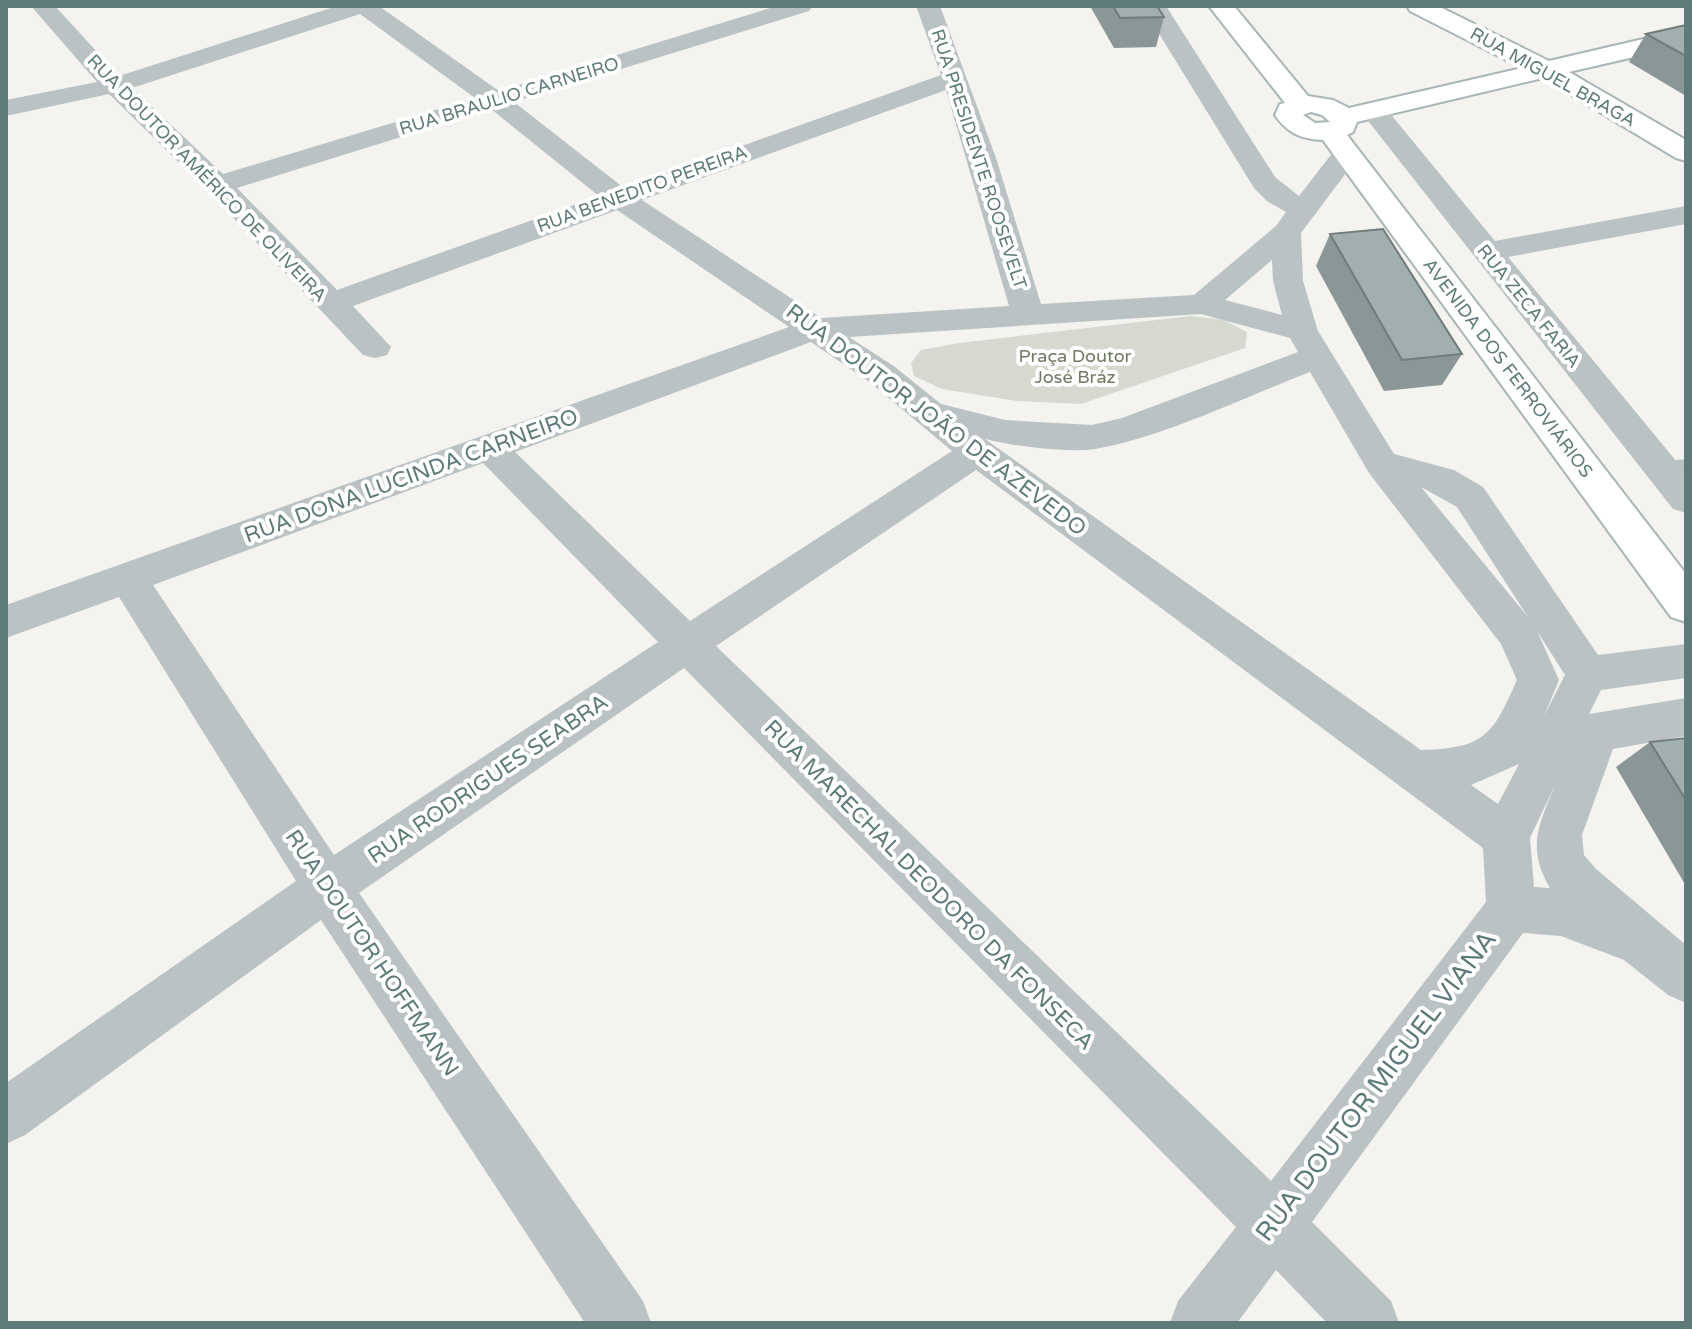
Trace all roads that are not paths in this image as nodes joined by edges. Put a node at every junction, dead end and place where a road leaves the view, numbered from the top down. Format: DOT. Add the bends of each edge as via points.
graph roads {
  1 [pos="43,6"];
  2 [pos="299,6"];
  3 [pos="362,6"];
  4 [pos="801,6"];
  5 [pos="928,6"];
  6 [pos="1154,6"];
  7 [pos="1221,6"];
  8 [pos="1419,6"];
  9 [pos="1686,37"];
  10 [pos="182,40"];
  11 [pos="124,57"];
  12 [pos="95,66"];
  13 [pos="1549,71"];
  14 [pos="956,78"];
  15 [pos="115,85"];
  16 [pos="6,96"];
  17 [pos="495,100"];
  18 [pos="6,108"];
  19 [pos="1349,128"];
  20 [pos="1686,152"];
  21 [pos="218,185"];
  22 [pos="618,197"];
  23 [pos="1686,215"];
  24 [pos="1294,221"];
  25 [pos="1486,252"];
  26 [pos="330,303"];
  27 [pos="1202,304"];
  28 [pos="1027,313"];
  29 [pos="931,322"];
  30 [pos="816,329"];
  31 [pos="1310,344"];
  32 [pos="375,347"];
  33 [pos="883,375"];
  34 [pos="924,411"];
  35 [pos="488,447"];
  36 [pos="977,452"];
  37 [pos="1382,464"];
  38 [pos="1674,466"];
  39 [pos="1686,499"];
  40 [pos="128,579"];
  41 [pos="1686,605"];
  42 [pos="6,622"];
  43 [pos="686,645"];
  44 [pos="1686,661"];
  45 [pos="1587,674"];
  46 [pos="1686,717"];
  47 [pos="1577,734"];
  48 [pos="1503,749"];
  49 [pos="1414,770"];
  50 [pos="1506,837"];
  51 [pos="327,887"];
  52 [pos="1511,909"];
  53 [pos="1669,963"];
  54 [pos="6,1116"];
  55 [pos="1272,1223"];
  56 [pos="621,1323"];
  57 [pos="1200,1323"];
  58 [pos="1369,1323"];
  1 -- 12 [label="street, RUA DOUTOR AMÉRICO DE OLIVEIRA"];
  2 -- 10 [label="street"];
  3 -- 15 [label="street"];
  3 -- 17 [label="street, RUA DOUTOR JOÃO DE AZEVEDO"];
  4 -- 17 [label="street, RUA BRAULIO CARNEIRO"];
  5 -- 14 [label="street, RUA PRESIDENTE ROOSEVELT"];
  6 -- 24 [label="street"];
  7 -- 19 [label="street" via="1301,105 1289,115 1295,124 1312,131"];
  8 -- 13 [label="street, RUA MIGUEL BRAGA"];
  9 -- 13 [label="street"];
  11 -- 12 [label="street"];
  12 -- 15 [label="street, RUA DOUTOR AMÉRICO DE OLIVEIRA"];
  12 -- 16 [label="street"];
  13 -- 19 [label="street"];
  13 -- 20 [label="street, RUA MIGUEL BRAGA"];
  14 -- 22 [label="street, RUA BENEDITO PEREIRA"];
  14 -- 28 [label="street, RUA PRESIDENTE ROOSEVELT"];
  15 -- 18 [label="street"];
  15 -- 21 [label="street, RUA DOUTOR AMÉRICO DE OLIVEIRA"];
  17 -- 21 [label="street, RUA BRAULIO CARNEIRO"];
  17 -- 22 [label="street, RUA DOUTOR JOÃO DE AZEVEDO"];
  19 -- 24 [label="street"];
  19 -- 25 [label="street, RUA ZECA FARIA"];
  19 -- 41 [label="street, AVENIDA DOS FERROVIÁRIOS"];
  21 -- 26 [label="street, RUA DOUTOR AMÉRICO DE OLIVEIRA"];
  22 -- 26 [label="street, RUA BENEDITO PEREIRA"];
  22 -- 30 [label="street, RUA DOUTOR JOÃO DE AZEVEDO"];
  23 -- 25 [label="street"];
  24 -- 27 [label="street"];
  24 -- 31 [label="street" via="1288,281"];
  25 -- 38 [label="street, RUA ZECA FARIA"];
  26 -- 32 [label="street, RUA DOUTOR AMÉRICO DE OLIVEIRA"];
  27 -- 28 [label="street"];
  27 -- 31 [label="street"];
  28 -- 29 [label="street"];
  29 -- 30 [label="street"];
  29 -- 33 [label="street" via="910,336"];
  30 -- 33 [label="street, RUA DOUTOR JOÃO DE AZEVEDO"];
  30 -- 35 [label="street, RUA DONA LUCINDA CARNEIRO"];
  31 -- 34 [label="street" via="1129,429 1092,437 1005,432"];
  31 -- 37 [label="street"];
  33 -- 34 [label="street, RUA DOUTOR JOÃO DE AZEVEDO"];
  34 -- 36 [label="street, RUA DOUTOR JOÃO DE AZEVEDO"];
  35 -- 40 [label="street, RUA DONA LUCINDA CARNEIRO"];
  35 -- 43 [label="street, RUA MARECHAL DEODORO DA FONSECA"];
  36 -- 43 [label="street, RUA RODRIGUES SEABRA"];
  36 -- 49 [label="street, RUA DOUTOR JOÃO DE AZEVEDO"];
  37 -- 45 [label="street" via="1441,479 1470,497"];
  37 -- 48 [label="street" via="1518,635 1538,680"];
  38 -- 39 [label="street, RUA ZECA FARIA"];
  40 -- 42 [label="street, RUA DONA LUCINDA CARNEIRO"];
  40 -- 51 [label="street, RUA DOUTOR HOFFMANN"];
  43 -- 51 [label="street, RUA RODRIGUES SEABRA"];
  43 -- 55 [label="street, RUA MARECHAL DEODORO DA FONSECA"];
  44 -- 45 [label="street"];
  45 -- 47 [label="street"];
  46 -- 47 [label="street"];
  47 -- 48 [label="street"];
  47 -- 50 [label="street"];
  47 -- 53 [label="street" via="1558,853 1566,870"];
  48 -- 49 [label="street" via="1481,765"];
  49 -- 50 [label="street, RUA DOUTOR JOÃO DE AZEVEDO"];
  50 -- 52 [label="street, RUA DOUTOR MIGUEL VIANA"];
  51 -- 54 [label="street, RUA RODRIGUES SEABRA"];
  51 -- 56 [label="street, RUA DOUTOR HOFFMANN"];
  52 -- 53 [label="street" via="1561,912"];
  52 -- 55 [label="street, RUA DOUTOR MIGUEL VIANA"];
  55 -- 57 [label="street, RUA DOUTOR MIGUEL VIANA"];
  55 -- 58 [label="street, RUA MARECHAL DEODORO DA FONSECA"];
}
